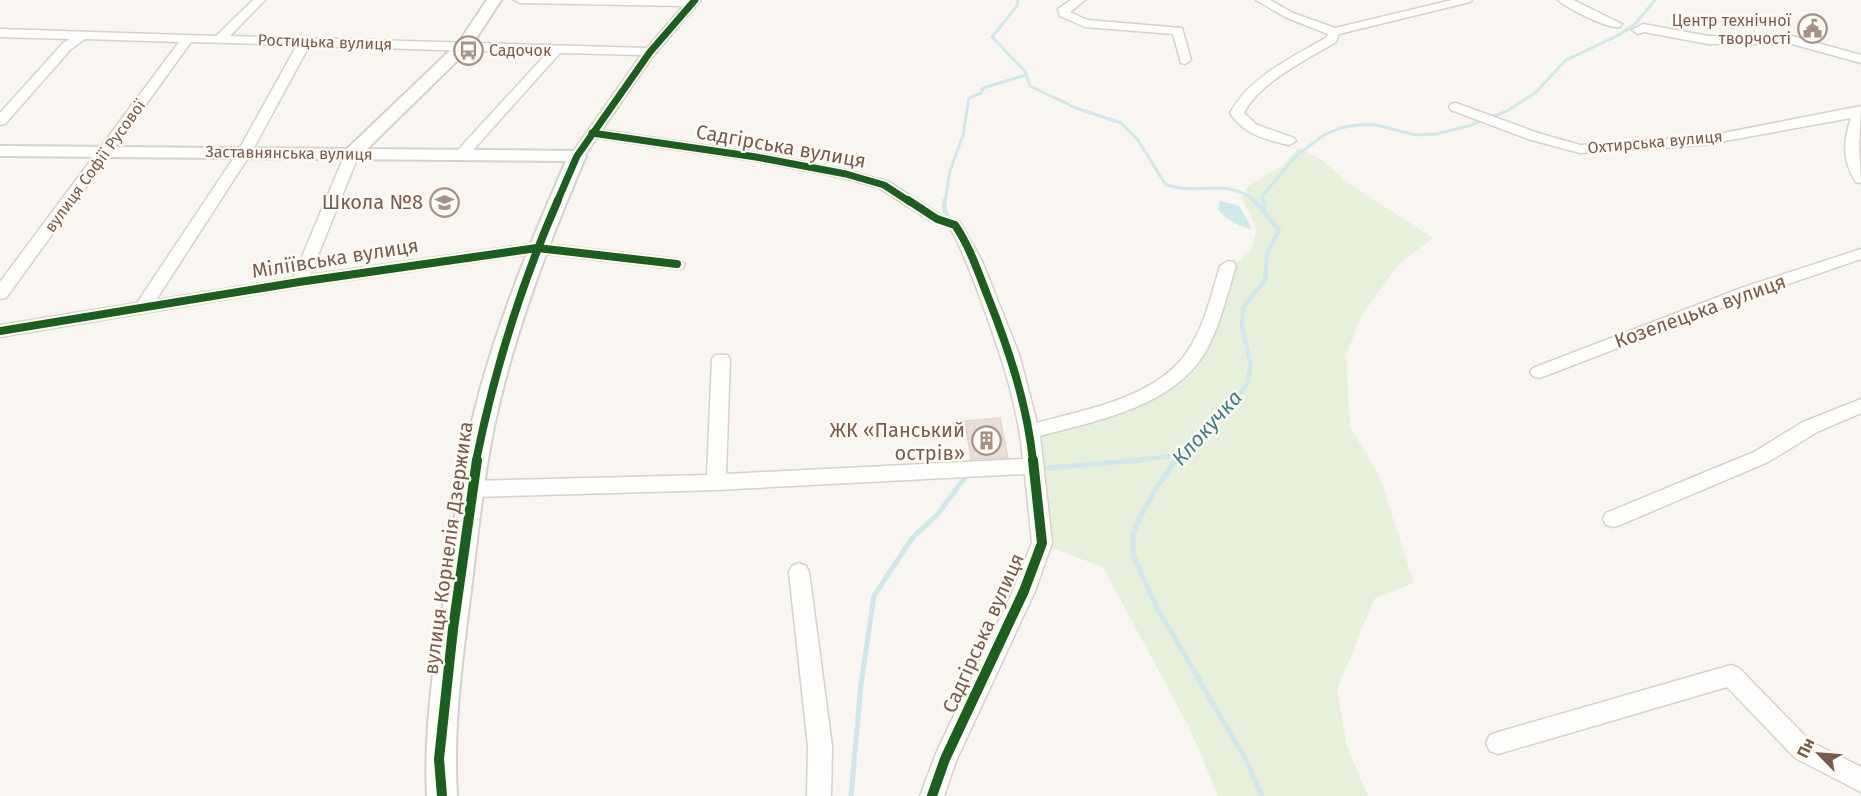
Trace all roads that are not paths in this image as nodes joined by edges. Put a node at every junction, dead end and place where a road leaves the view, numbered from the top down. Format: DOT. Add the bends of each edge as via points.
graph roads {
  1 [pos="259,0"];
  2 [pos="494,0"];
  3 [pos="520,0"];
  4 [pos="1078,0"];
  5 [pos="1262,0"];
  6 [pos="1467,0"];
  7 [pos="1563,0"];
  8 [pos="694,2"];
  9 [pos="1616,24"];
  10 [pos="1638,30"];
  11 [pos="1334,32"];
  12 [pos="0,33"];
  13 [pos="85,34"];
  14 [pos="189,37"];
  15 [pos="220,39"];
  16 [pos="305,41"];
  17 [pos="465,45"];
  18 [pos="558,48"];
  19 [pos="650,52"];
  20 [pos="1861,59"];
  21 [pos="1185,60"];
  22 [pos="1456,107"];
  23 [pos="1860,111"];
  24 [pos="0,121"];
  25 [pos="592,133"];
  26 [pos="1289,141"];
  27 [pos="0,150"];
  28 [pos="108,151"];
  29 [pos="244,153"];
  30 [pos="352,154"];
  31 [pos="461,155"];
  32 [pos="577,156"];
  33 [pos="1861,178"];
  34 [pos="537,248"];
  35 [pos="1861,254"];
  36 [pos="677,264"];
  37 [pos="1228,266"];
  38 [pos="299,282"];
  39 [pos="0,294"];
  40 [pos="142,308"];
  41 [pos="0,332"];
  42 [pos="721,359"];
  43 [pos="1539,372"];
  44 [pos="1861,406"];
  45 [pos="1030,432"];
  46 [pos="1032,466"];
  47 [pos="716,482"];
  48 [pos="471,489"];
  49 [pos="1613,519"];
  50 [pos="799,572"];
  51 [pos="1498,743"];
  52 [pos="1861,780"];
  53 [pos="442,796"];
  54 [pos="819,796"];
  55 [pos="932,796"];
  1 -- 15 [label="street"];
  2 -- 17 [label="street"];
  3 -- 8 [label="street"];
  4 -- 21 [label="street" via="1064,9 1064,14 1085,23 1178,31"];
  5 -- 11 [label="street"];
  6 -- 11 [label="street"];
  7 -- 9 [label="street"];
  8 -- 19 [label="street, вулиця Корнелія Дзержика"];
  10 -- 20 [label="street" via="1708,40 1792,40"];
  11 -- 26 [label="street" via="1332,39 1280,72 1238,107 1239,119 1252,128"];
  12 -- 13 [label="street, Ростицька вулиця"];
  13 -- 14 [label="street, Ростицька вулиця"];
  13 -- 24 [label="street" via="67,46"];
  14 -- 15 [label="street, Ростицька вулиця"];
  14 -- 28 [label="street, вулиця Софії Русової"];
  15 -- 16 [label="street, Ростицька вулиця"];
  16 -- 17 [label="street, Ростицька вулиця"];
  16 -- 29 [label="street"];
  17 -- 18 [label="street, Ростицька вулиця"];
  17 -- 30 [label="street"];
  18 -- 19 [label="street, Ростицька вулиця"];
  18 -- 31 [label="street"];
  19 -- 25 [label="street, вулиця Корнелія Дзержика"];
  22 -- 23 [label="street, Охтирська вулиця" via="1580,149 1702,141"];
  23 -- 33 [label="street" via="1851,157"];
  25 -- 32 [label="street, вулиця Корнелія Дзержика"];
  25 -- 45 [label="street, Садгірська вулиця" via="846,174 884,185 937,219 955,225 974,261 1010,354"];
  27 -- 28 [label="street, Заставнянська вулиця"];
  28 -- 29 [label="street, Заставнянська вулиця"];
  28 -- 39 [label="street, вулиця Софії Русової"];
  29 -- 30 [label="street, Заставнянська вулиця"];
  29 -- 40 [label="street"];
  30 -- 31 [label="street, Заставнянська вулиця"];
  30 -- 38 [label="street"];
  31 -- 32 [label="street, Заставнянська вулиця"];
  32 -- 34 [label="street, вулиця Корнелія Дзержика"];
  34 -- 36 [label="street, Міліївська вулиця"];
  34 -- 38 [label="street, Міліївська вулиця"];
  34 -- 48 [label="street, вулиця Корнелія Дзержика" via="489,396"];
  35 -- 43 [label="street, Козелецька вулиця" via="1750,291"];
  37 -- 45 [label="street" via="1198,351 1176,375 1137,400"];
  38 -- 40 [label="street, Міліївська вулиця"];
  40 -- 41 [label="street, Міліївська вулиця"];
  42 -- 47 [label="street"];
  44 -- 49 [label="street" via="1810,427 1761,457"];
  45 -- 46 [label="street, Садгірська вулиця"];
  46 -- 47 [label="street"];
  46 -- 55 [label="street, Садгірська вулиця" via="1042,543"];
  47 -- 48 [label="street"];
  48 -- 53 [label="street, вулиця Корнелія Дзержика" via="440,748"];
  50 -- 54 [label="street" via="820,746"];
  51 -- 52 [label="street" via="1731,675 1803,750"];
}
